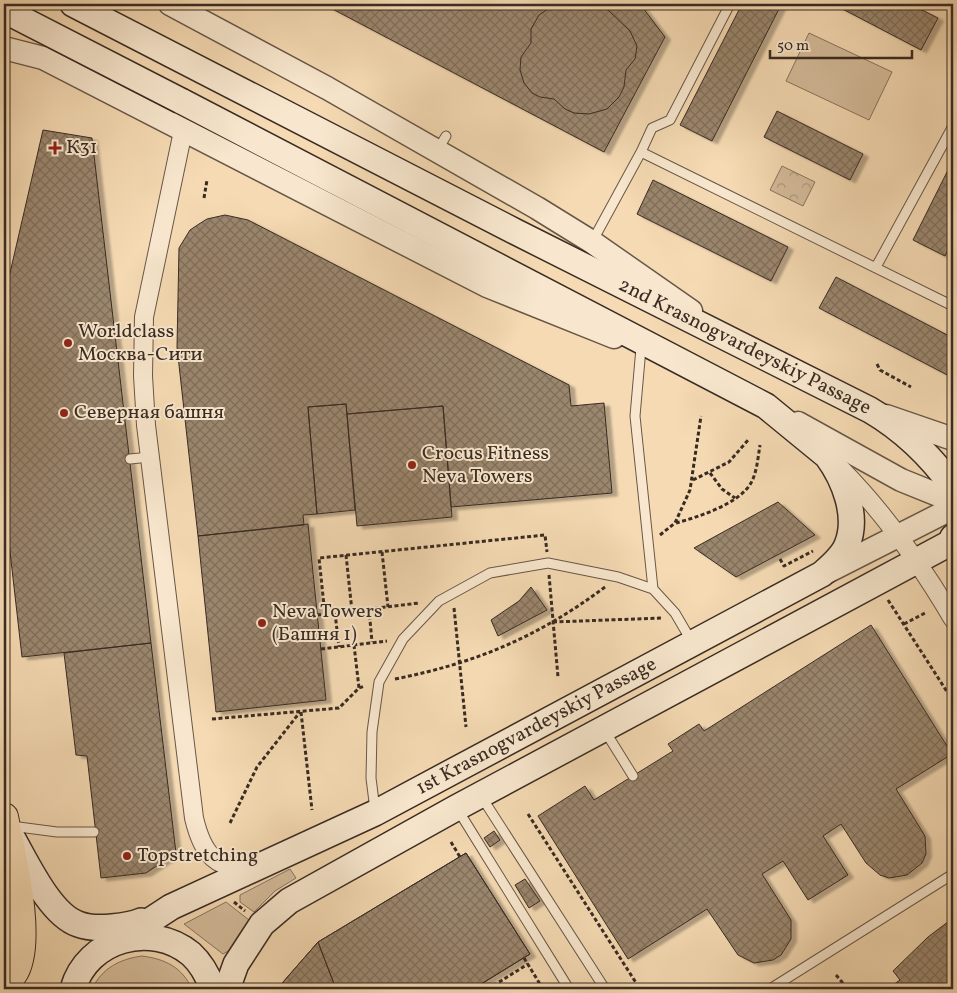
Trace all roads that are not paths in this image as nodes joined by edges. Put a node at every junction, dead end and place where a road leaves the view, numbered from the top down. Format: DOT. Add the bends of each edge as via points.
graph roads {
  1 [pos="73,4"];
  2 [pos="730,4"];
  3 [pos="178,6"];
  4 [pos="4,10"];
  5 [pos="4,48"];
  6 [pos="953,126"];
  7 [pos="183,131"];
  8 [pos="641,152"];
  9 [pos="592,242"];
  10 [pos="876,268"];
  11 [pos="953,306"];
  12 [pos="740,346"];
  13 [pos="641,348"];
  14 [pos="715,378"];
  15 [pos="766,406"];
  16 [pos="870,410"];
  17 [pos="953,439"];
  18 [pos="828,456"];
  19 [pos="150,457"];
  20 [pos="130,459"];
  21 [pos="953,486"];
  22 [pos="953,501"];
  23 [pos="953,508"];
  24 [pos="896,536"];
  25 [pos="952,540"];
  26 [pos="915,561"];
  27 [pos="822,574"];
  28 [pos="934,586"];
  29 [pos="653,589"];
  30 [pos="953,603"];
  31 [pos="953,619"];
  32 [pos="693,643"];
  33 [pos="603,729"];
  34 [pos="633,776"];
  35 [pos="481,795"];
  36 [pos="456,808"];
  37 [pos="375,813"];
  38 [pos="5,821"];
  39 [pos="94,832"];
  40 [pos="273,860"];
  41 [pos="953,874"];
  42 [pos="171,907"];
  43 [pos="119,941"];
  44 [pos="13,974"];
  45 [pos="73,989"];
  46 [pos="213,989"];
  47 [pos="227,989"];
  48 [pos="569,989"];
  49 [pos="605,989"];
  50 [pos="770,989"];
  1 -- 12 [label="main road, 2nd Krasnogvardeyskiy Passage"];
  2 -- 8 [label="lane" via="670,120 652,128"];
  3 -- 9 [label="street" via="328,88 441,144"];
  4 -- 14 [label="main road, 2nd Krasnogvardeyskiy Passage, bridge"];
  5 -- 7 [label="street" via="42,58"];
  6 -- 10 [label="lane"];
  7 -- 13 [label="street" via="487,286"];
  7 -- 19 [label="street" via="144,316 143,376"];
  8 -- 9 [label="lane"];
  8 -- 10 [label="lane"];
  9 -- 12 [label="street"];
  10 -- 11 [label="lane"];
  12 -- 16 [label="main road, 2nd Krasnogvardeyskiy Passage"];
  13 -- 14 [label="street"];
  13 -- 29 [label="lane" via="635,416"];
  14 -- 15 [label="main road, 2nd Krasnogvardeyskiy Passage"];
  15 -- 18 [label="main road, 2nd Krasnogvardeyskiy Passage"];
  15 -- 22 [label="street, 2nd Krasnogvardeyskiy Passage" via="901,480"];
  16 -- 17 [label="street"];
  16 -- 21 [label="main road, 2nd Krasnogvardeyskiy Passage" via="907,435 934,461"];
  18 -- 24 [label="street, 2nd Krasnogvardeyskiy Passage"];
  18 -- 27 [label="main road" via="843,483 851,531 847,546"];
  19 -- 20 [label="lane"];
  19 -- 40 [label="street" via="174,669 194,818 200,840 208,855 222,863 245,867"];
  23 -- 24 [label="street, 1st Krasnogvardeyskiy Passage"];
  24 -- 26 [label="street, 2nd Krasnogvardeyskiy Passage"];
  24 -- 27 [label="street, 1st Krasnogvardeyskiy Passage"];
  25 -- 26 [label="main road, 1st Krasnogvardeyskiy Passage"];
  26 -- 28 [label="street, 2nd Krasnogvardeyskiy Passage"];
  26 -- 33 [label="main road, 1st Krasnogvardeyskiy Passage"];
  27 -- 32 [label="main road, 1st Krasnogvardeyskiy Passage"];
  28 -- 30 [label="lane"];
  28 -- 31 [label="street, 2nd Krasnogvardeyskiy Passage"];
  29 -- 32 [label="lane" via="675,613"];
  29 -- 37 [label="lane" via="618,577 548,563 490,573 439,601 402,639 379,682 372,732 371,778"];
  32 -- 37 [label="main road, 1st Krasnogvardeyskiy Passage"];
  33 -- 34 [label="lane"];
  33 -- 35 [label="main road, 1st Krasnogvardeyskiy Passage"];
  35 -- 36 [label="main road, 1st Krasnogvardeyskiy Passage"];
  35 -- 49 [label="lane"];
  36 -- 47 [label="main road, 1st Krasnogvardeyskiy Passage" via="289,901 262,924 236,964"];
  36 -- 48 [label="lane"];
  37 -- 40 [label="main road, 1st Krasnogvardeyskiy Passage"];
  38 -- 39 [label="lane" via="57,832"];
  38 -- 42 [label="main road" via="48,898 60,913 77,924 102,928 133,925"];
  38 -- 44 [label="main road" via="23,933 22,954"];
  40 -- 42 [label="main road, 1st Krasnogvardeyskiy Passage"];
  41 -- 50 [label="lane"];
  42 -- 43 [label="main road, 1st Krasnogvardeyskiy Passage"];
  43 -- 45 [label="main road, 1st Krasnogvardeyskiy Passage" via="95,955 82,969"];
  43 -- 46 [label="main road" via="149,937 171,942 191,954 206,972"];
}
